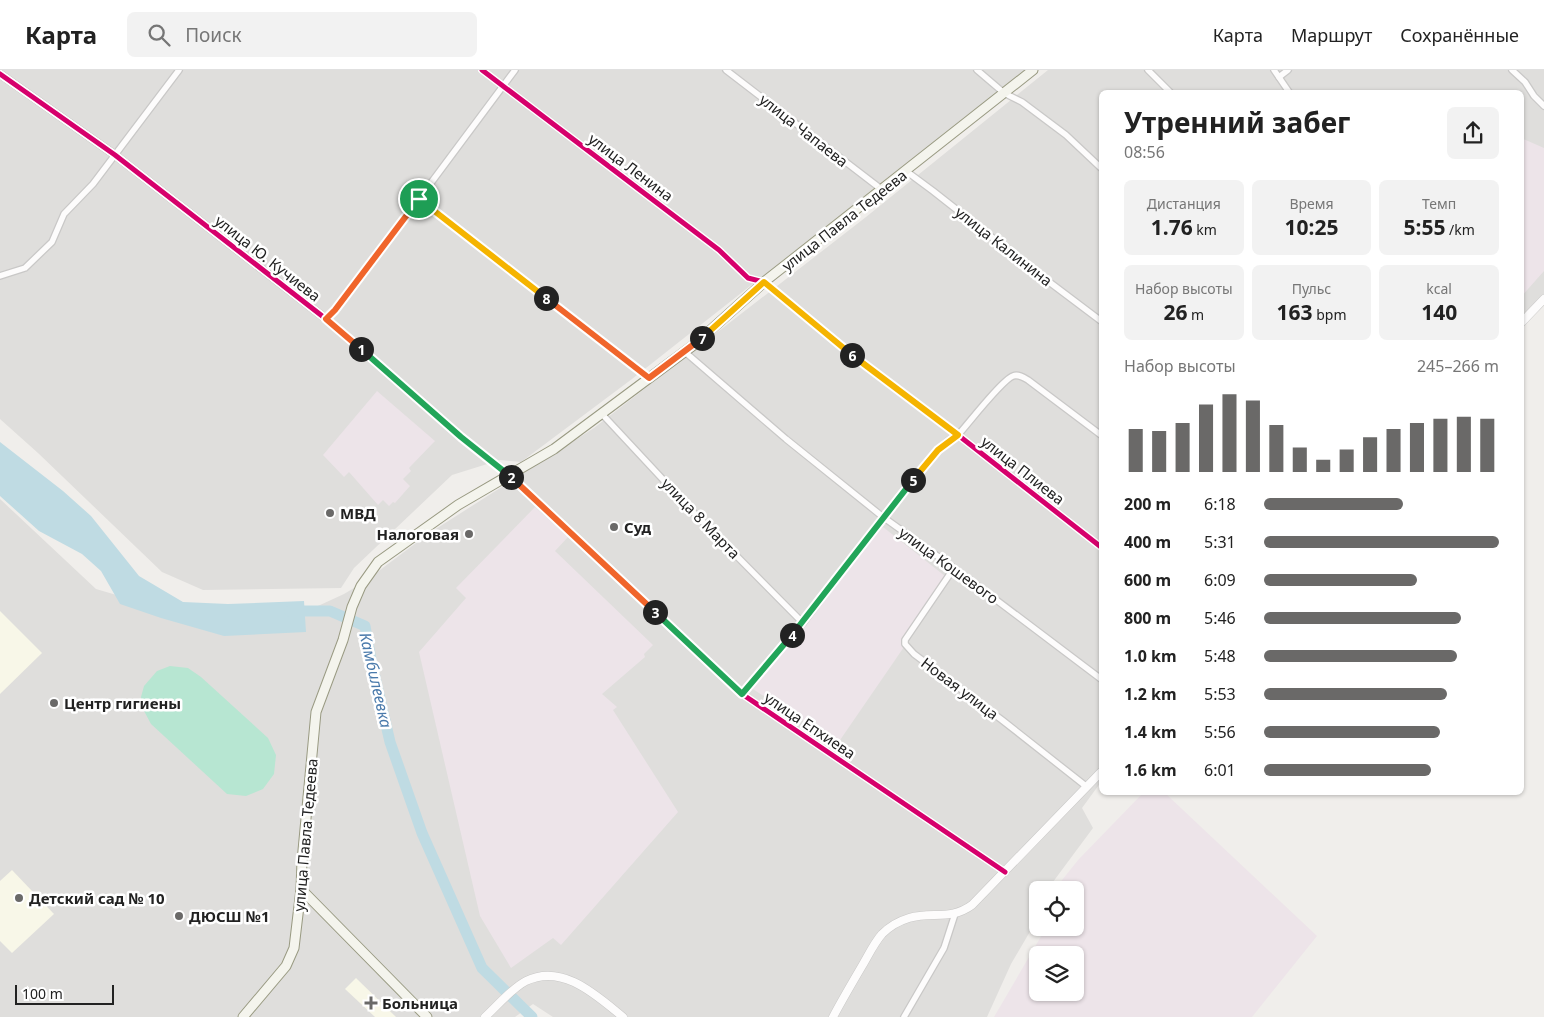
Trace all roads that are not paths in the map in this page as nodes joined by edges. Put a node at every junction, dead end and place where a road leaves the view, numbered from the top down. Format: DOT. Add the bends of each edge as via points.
graph roads {
  1 [pos="179,70"];
  2 [pos="482,70"];
  3 [pos="515,70"];
  4 [pos="726,70"];
  5 [pos="977,70"];
  6 [pos="1034,70"];
  7 [pos="1148,70"];
  8 [pos="1274,70"];
  9 [pos="1288,70"];
  10 [pos="1512,70"];
  11 [pos="0,74"];
  12 [pos="1280,77"];
  13 [pos="504,86"];
  14 [pos="1168,90"];
  15 [pos="1288,90"];
  16 [pos="1004,93"];
  17 [pos="1544,106"];
  18 [pos="115,155"];
  19 [pos="1099,166"];
  20 [pos="906,171"];
  21 [pos="881,189"];
  22 [pos="419,199"];
  23 [pos="0,276"];
  24 [pos="764,282"];
  25 [pos="1544,299"];
  26 [pos="326,319"];
  27 [pos="1099,319"];
  28 [pos="1524,320"];
  29 [pos="685,352"];
  30 [pos="649,378"];
  31 [pos="601,413"];
  32 [pos="1099,433"];
  33 [pos="958,435"];
  34 [pos="509,475"];
  35 [pos="883,517"];
  36 [pos="1099,545"];
  37 [pos="954,568"];
  38 [pos="803,623"];
  39 [pos="1099,677"];
  40 [pos="742,694"];
  41 [pos="1099,774"];
  42 [pos="1087,787"];
  43 [pos="1005,872"];
  44 [pos="301,889"];
  45 [pos="955,914"];
  46 [pos="244,1017"];
  47 [pos="427,1017"];
  48 [pos="485,1017"];
  49 [pos="623,1017"];
  50 [pos="833,1017"];
  51 [pos="904,1017"];
  1 -- 18 [label="street"];
  2 -- 13 [label="street, улица Ленина"];
  3 -- 13 [label="street"];
  4 -- 21 [label="street, улица Чапаева"];
  5 -- 16 [label="street"];
  6 -- 16 [label="main road, улица Павла Тедеева"];
  7 -- 14 [label="street"];
  8 -- 12 [label="street"];
  9 -- 12 [label="street"];
  10 -- 17 [label="street"];
  11 -- 18 [label="street, улица Ю. Кучиева"];
  12 -- 15 [label="street"];
  13 -- 22 [label="street"];
  13 -- 24 [label="street, улица Ленина" via="719,250 748,278"];
  16 -- 19 [label="street" via="1022,102 1066,135"];
  16 -- 20 [label="main road, улица Павла Тедеева"];
  18 -- 23 [label="street" via="64,214 52,242 25,268"];
  18 -- 26 [label="street, улица Ю. Кучиева"];
  20 -- 21 [label="main road, улица Павла Тедеева"];
  20 -- 27 [label="street, улица Калинина"];
  21 -- 24 [label="main road, улица Павла Тедеева"];
  22 -- 26 [label="street"];
  22 -- 30 [label="street"];
  24 -- 29 [label="main road, улица Павла Тедеева"];
  24 -- 33 [label="street, улица Плиева"];
  25 -- 28 [label="street"];
  26 -- 34 [label="street, улица Ю. Кучиева"];
  29 -- 30 [label="main road, улица Павла Тедеева"];
  29 -- 35 [label="street, улица Кошевого"];
  30 -- 31 [label="main road, улица Павла Тедеева"];
  31 -- 34 [label="main road, улица Павла Тедеева" via="554,449"];
  31 -- 38 [label="street, улица 8 Марта"];
  32 -- 33 [label="street" via="1018,375 1002,385"];
  33 -- 35 [label="street" via="938,450"];
  33 -- 36 [label="street, улица Плиева"];
  34 -- 40 [label="street, улица Епхиева"];
  34 -- 44 [label="main road, улица Павла Тедеева" via="458,505 378,562 361,586 316,712"];
  35 -- 37 [label="street, улица Кошевого"];
  35 -- 38 [label="street"];
  37 -- 39 [label="street, улица Кошевого"];
  37 -- 42 [label="street, Новая улица" via="905,644"];
  38 -- 40 [label="street"];
  40 -- 43 [label="street, улица Епхиева"];
  41 -- 42 [label="street"];
  42 -- 43 [label="street"];
  43 -- 45 [label="street" via="972,905"];
  44 -- 46 [label="main road, улица Павла Тедеева" via="294,948 286,966"];
  44 -- 47 [label="main road"];
  45 -- 50 [label="street" via="909,918 883,933"];
  45 -- 51 [label="street" via="944,948"];
  48 -- 49 [label="street" via="517,988 533,979 552,976 577,983"];
}
